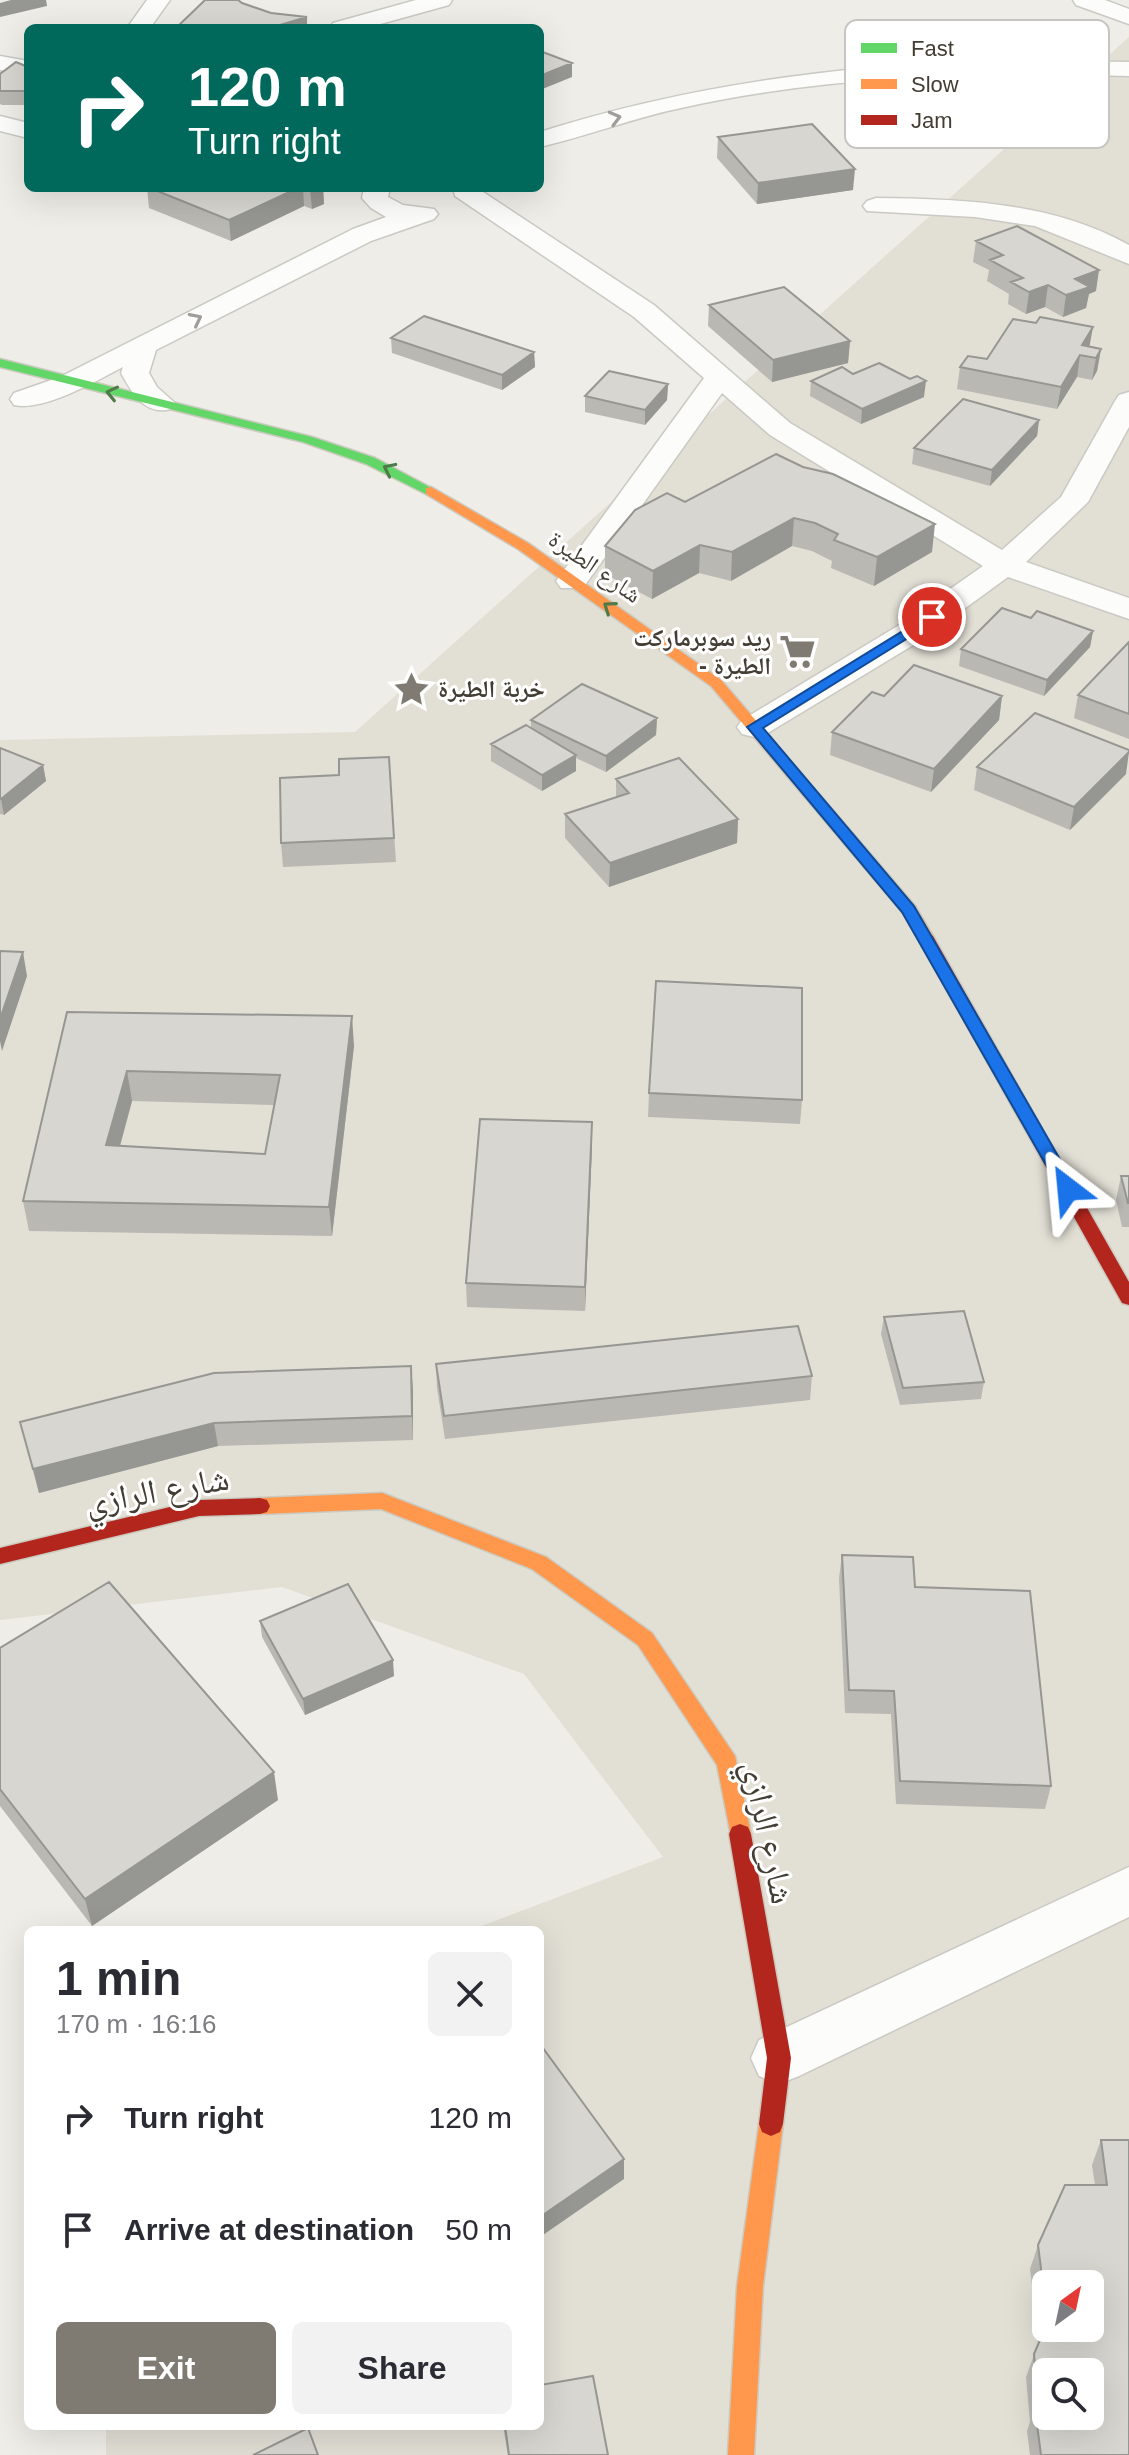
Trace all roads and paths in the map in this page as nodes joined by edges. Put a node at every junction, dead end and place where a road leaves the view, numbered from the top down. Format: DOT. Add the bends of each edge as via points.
graph roads {
  1 [pos="159,0"];
  2 [pos="441,0"];
  3 [pos="1084,0"];
  4 [pos="1092,0"];
  5 [pos="1129,9"];
  6 [pos="1129,17"];
  7 [pos="141,24"];
  8 [pos="355,24"];
  9 [pos="1109,53"];
  10 [pos="1129,53"];
  11 [pos="845,62"];
  12 [pos="0,63"];
  13 [pos="24,67"];
  14 [pos="1109,69"];
  15 [pos="1129,69"];
  16 [pos="845,78"];
  17 [pos="1129,80"];
  18 [pos="1129,88"];
  19 [pos="544,120"];
  20 [pos="0,123"];
  21 [pos="24,130"];
  22 [pos="544,139"];
  23 [pos="463,192"];
  24 [pos="468,192"];
  25 [pos="370,193"];
  26 [pos="876,206"];
  27 [pos="424,214"];
  28 [pos="532,234"];
  29 [pos="1129,256"];
  30 [pos="144,345"];
  31 [pos="0,363"];
  32 [pos="720,376"];
  33 [pos="19,388"];
  34 [pos="66,395"];
  35 [pos="1129,401"];
  36 [pos="161,403"];
  37 [pos="1004,565"];
  38 [pos="572,581"];
  39 [pos="1129,609"];
  40 [pos="716,711"];
  41 [pos="754,727"];
  42 [pos="1129,1298"];
  43 [pos="0,1556"];
  44 [pos="1129,1891"];
  45 [pos="779,2058"];
  46 [pos="741,2455"];
  1 -- 7 [label="street"];
  2 -- 8 [label="street"];
  3 -- 6 [label="street"];
  4 -- 5 [label="street"];
  9 -- 10 [label="street"];
  11 -- 19 [label="street" via="661,88"];
  12 -- 13 [label="street"];
  14 -- 15 [label="street, one-way"];
  22 -- 16 [label="street, one-way" via="686,100"];
  17 -- 18 [label="street"];
  20 -- 21 [label="street"];
  23 -- 27 [label="street" via="455,206"];
  24 -- 28 [label="street"];
  25 -- 27 [label="street" via="390,210"];
  25 -- 33 [label="street"];
  26 -- 29 [label="street" via="950,206 1040,217 1074,226"];
  27 -- 28 [label="street"];
  30 -- 27 [label="street, one-way" via="362,235"];
  28 -- 32 [label="street" via="644,311"];
  30 -- 34 [label="street"];
  30 -- 36 [label="street" via="135,373 146,392"];
  31 -- 33 [label="main road"];
  32 -- 37 [label="street" via="780,429"];
  32 -- 38 [label="street"];
  33 -- 34 [label="street"];
  36 -- 34 [label="main road, شارع الطيرة, one-way"];
  35 -- 37 [label="street" via="1073,502"];
  38 -- 36 [label="main road, شارع الطيرة, one-way" via="523,546 368,458 310,438"];
  37 -- 39 [label="street"];
  37 -- 41 [label="street" via="908,634"];
  41 -- 38 [label="main road, شارع الطيرة, one-way" via="716,683"];
  40 -- 41 [label="main road"];
  41 -- 42 [label="main road, شارع الطيرة" via="909,910"];
  43 -- 45 [label="main road, شارع الرازي" via="199,1508 382,1501 539,1563 645,1639 727,1763"];
  44 -- 45 [label="street"];
  45 -- 46 [label="main road, شارع الرازي" via="750,2286"];
}
